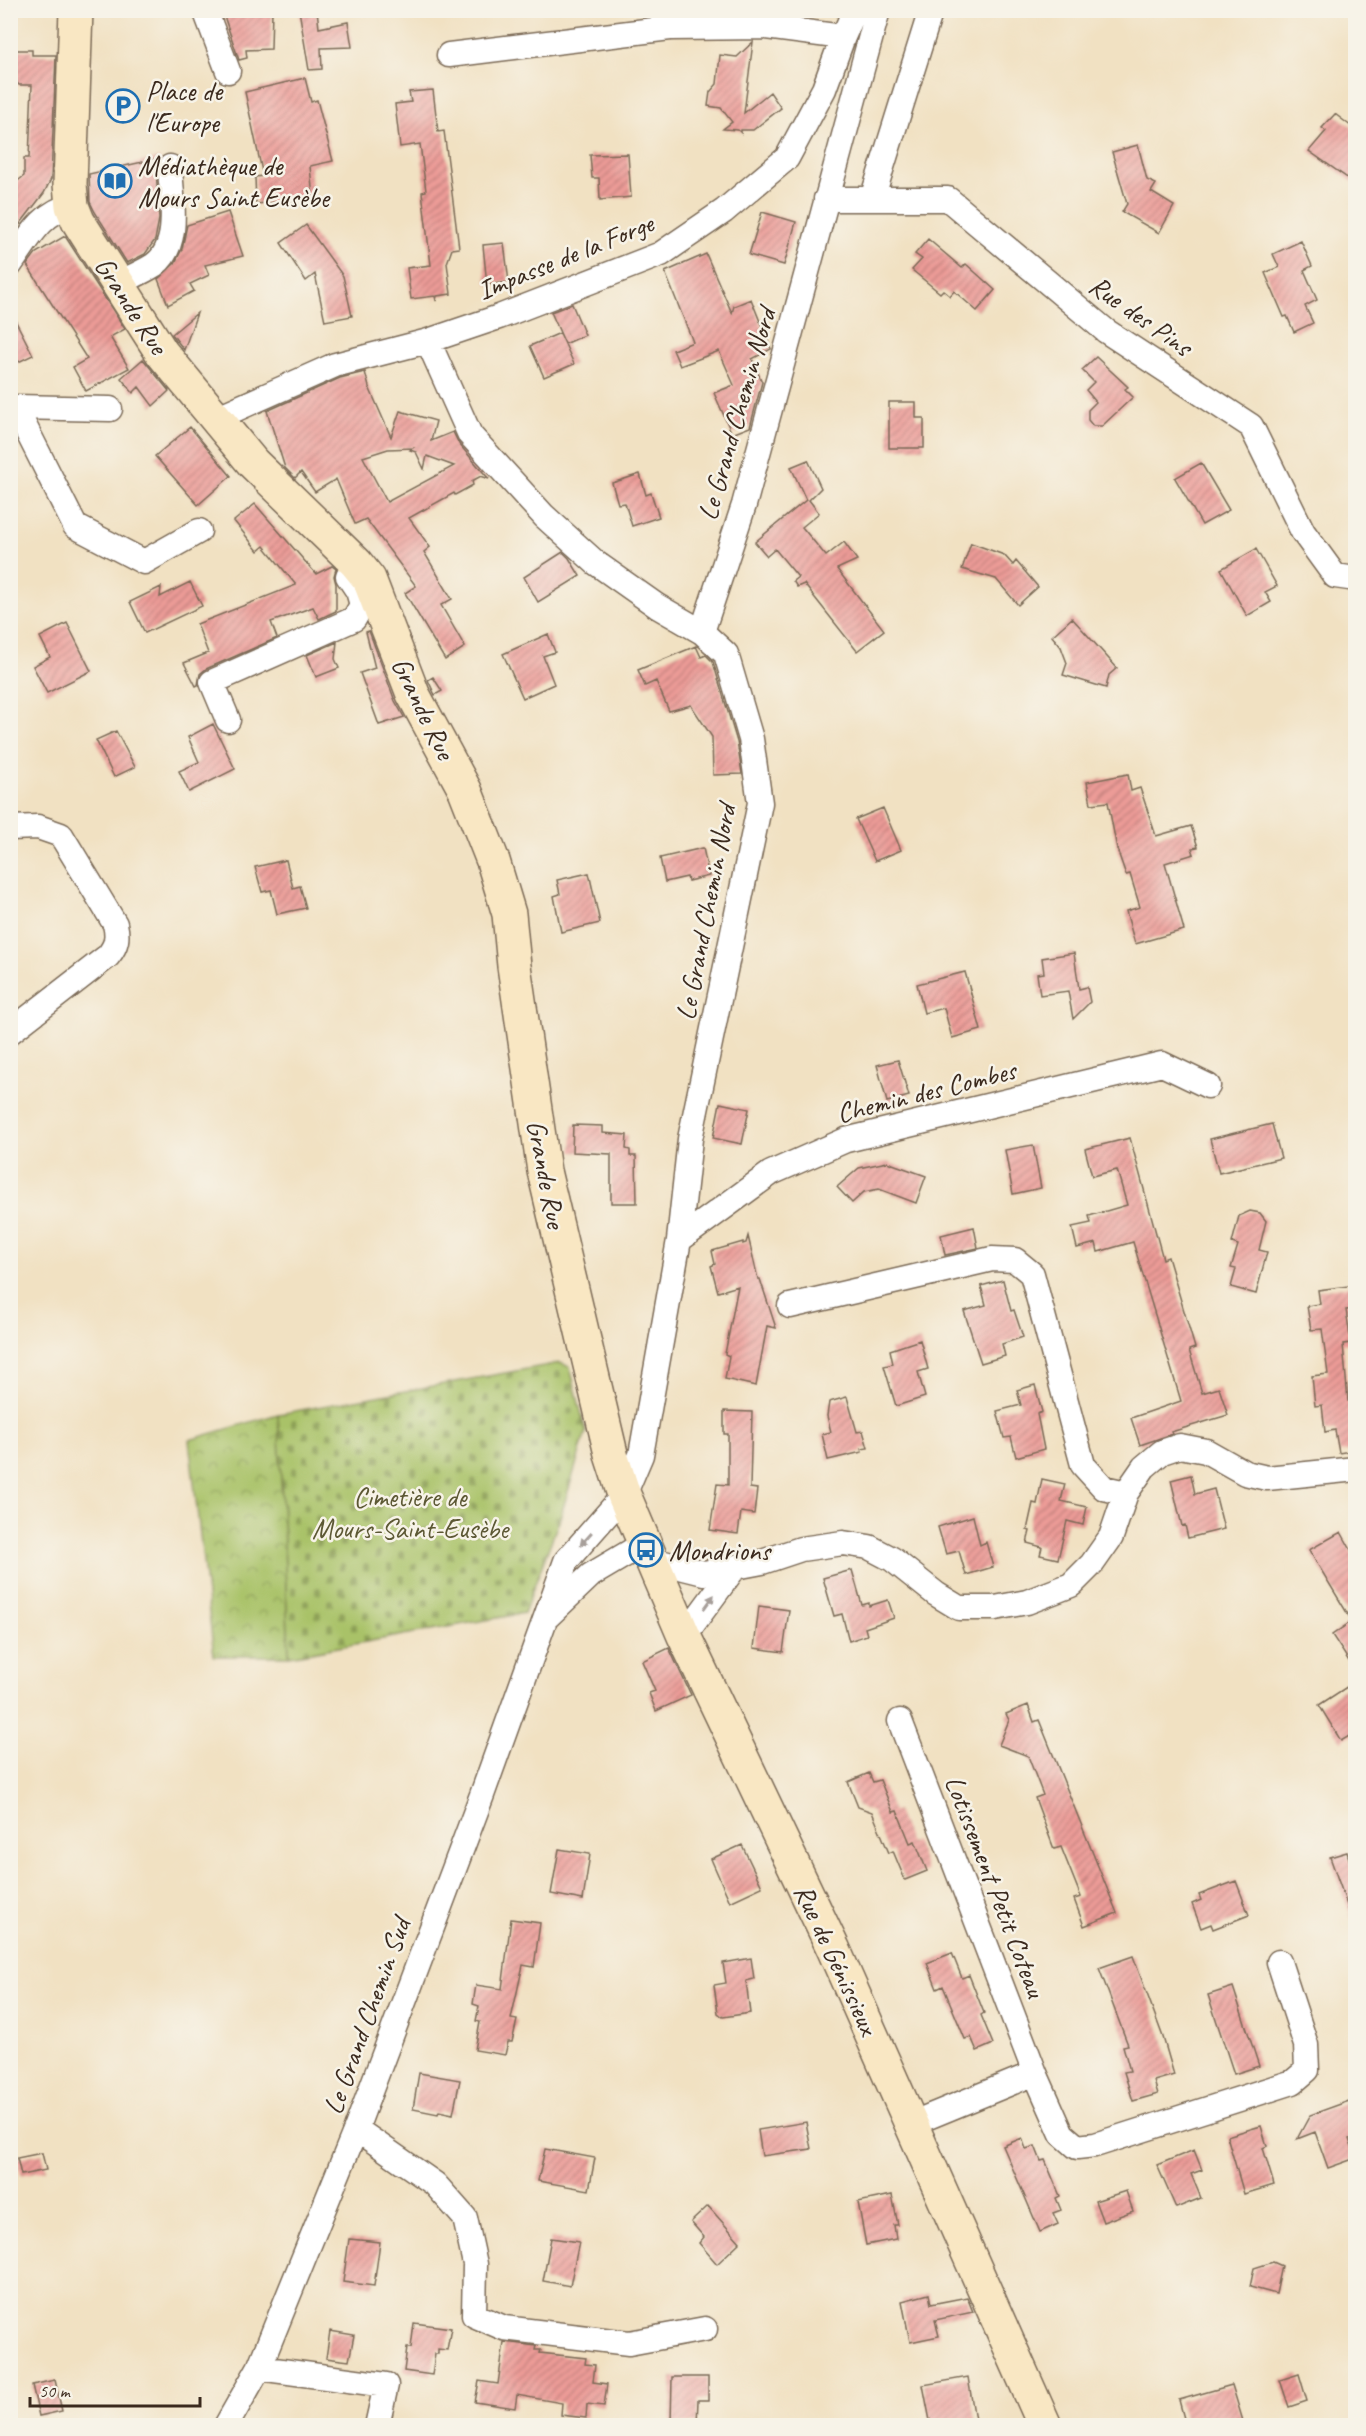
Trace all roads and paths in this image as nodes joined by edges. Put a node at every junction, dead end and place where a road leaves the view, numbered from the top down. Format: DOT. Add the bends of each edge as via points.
graph roads {
  1 [pos="76,10"];
  2 [pos="205,10"];
  3 [pos="855,10"];
  4 [pos="878,10"];
  5 [pos="931,10"];
  6 [pos="843,37"];
  7 [pos="449,55"];
  8 [pos="228,71"];
  9 [pos="170,167"];
  10 [pos="826,199"];
  11 [pos="872,199"];
  12 [pos="72,206"];
  13 [pos="10,265"];
  14 [pos="117,284"];
  15 [pos="428,341"];
  16 [pos="13,407"];
  17 [pos="110,409"];
  18 [pos="216,418"];
  19 [pos="199,531"];
  20 [pos="339,548"];
  21 [pos="1356,579"];
  22 [pos="702,632"];
  23 [pos="228,720"];
  24 [pos="10,828"];
  25 [pos="10,1032"];
  26 [pos="1208,1086"];
  27 [pos="679,1240"];
  28 [pos="790,1306"];
  29 [pos="1356,1468"];
  30 [pos="1126,1493"];
  31 [pos="624,1495"];
  32 [pos="648,1552"];
  33 [pos="735,1567"];
  34 [pos="544,1620"];
  35 [pos="684,1636"];
  36 [pos="900,1721"];
  37 [pos="1279,1962"];
  38 [pos="1035,2073"];
  39 [pos="911,2124"];
  40 [pos="356,2129"];
  41 [pos="705,2329"];
  42 [pos="259,2368"];
  43 [pos="226,2426"];
  44 [pos="377,2426"];
  45 [pos="1045,2426"];
  1 -- 12 [label="street, Grande Rue"];
  2 -- 8 [label="street"];
  3 -- 6 [label="street, Impasse de la Forge"];
  4 -- 10 [label="street, Le Grand Chemin Nord"];
  5 -- 11 [label="street"];
  6 -- 7 [label="street" via="766,27 670,28"];
  6 -- 15 [label="street, Impasse de la Forge" via="824,89 787,158 724,211 660,254"];
  9 -- 14 [label="street" via="172,222 165,252 155,264"];
  10 -- 11 [label="street, Rue des Pins"];
  10 -- 22 [label="street, Le Grand Chemin Nord" via="744,505"];
  11 -- 21 [label="street, Rue des Pins" via="948,199 1106,331 1251,426 1303,532 1335,576"];
  12 -- 13 [label="street" via="41,222"];
  12 -- 14 [label="street, Grande Rue"];
  14 -- 18 [label="street, Grande Rue" via="162,352"];
  15 -- 18 [label="street, Impasse de la Forge" via="335,365"];
  15 -- 22 [label="street" via="470,435 544,516 596,563"];
  16 -- 17 [label="street"];
  16 -- 19 [label="street" via="75,526 144,562"];
  18 -- 20 [label="street, Grande Rue" via="253,463"];
  20 -- 23 [label="street" via="336,554 362,605 358,615 212,682"];
  20 -- 31 [label="street, Grande Rue" via="369,579 413,694 465,790 509,914 544,1171"];
  22 -- 27 [label="street, Le Grand Chemin Nord" via="726,654 751,739 760,802 690,1139"];
  24 -- 25 [label="street" via="38,827 61,835 115,924 118,936 108,956"];
  26 -- 27 [label="street, Chemin des Combes" via="1162,1064 846,1140 771,1173"];
  27 -- 31 [label="street, Le Grand Chemin Nord" via="641,1455"];
  28 -- 30 [label="street" via="992,1259 1015,1260 1032,1274 1083,1465 1104,1488"];
  29 -- 30 [label="street" via="1267,1478 1245,1473 1206,1451 1180,1446 1162,1452 1144,1467"];
  30 -- 33 [label="street" via="1111,1537 1092,1564 1071,1585 1027,1602 995,1608 959,1608 892,1559 869,1547 843,1543 801,1549"];
  31 -- 32 [label="street, Rue de Génissieux"];
  31 -- 34 [label="street, Le Grand Chemin Sud, one-way" via="566,1562"];
  32 -- 33 [label="street" via="704,1573"];
  32 -- 34 [label="street" via="591,1575"];
  32 -- 35 [label="street, Rue de Génissieux"];
  35 -- 33 [label="street, one-way"];
  34 -- 40 [label="street, Le Grand Chemin Sud"];
  35 -- 39 [label="street, Rue de Génissieux" via="833,1948"];
  36 -- 38 [label="street, Lotissement Petit Coteau"];
  37 -- 38 [label="street, Lotissement Petit Coteau" via="1306,2045 1307,2070 1293,2082 1095,2145 1077,2147 1062,2134"];
  38 -- 39 [label="street"];
  39 -- 45 [label="street, Rue de Génissieux"];
  40 -- 41 [label="street" via="435,2184 465,2218 475,2264 474,2316 504,2328 629,2343"];
  40 -- 42 [label="street, Le Grand Chemin Sud"];
  42 -- 43 [label="street, Le Grand Chemin Sud"];
  42 -- 44 [label="street" via="386,2385"];
}
